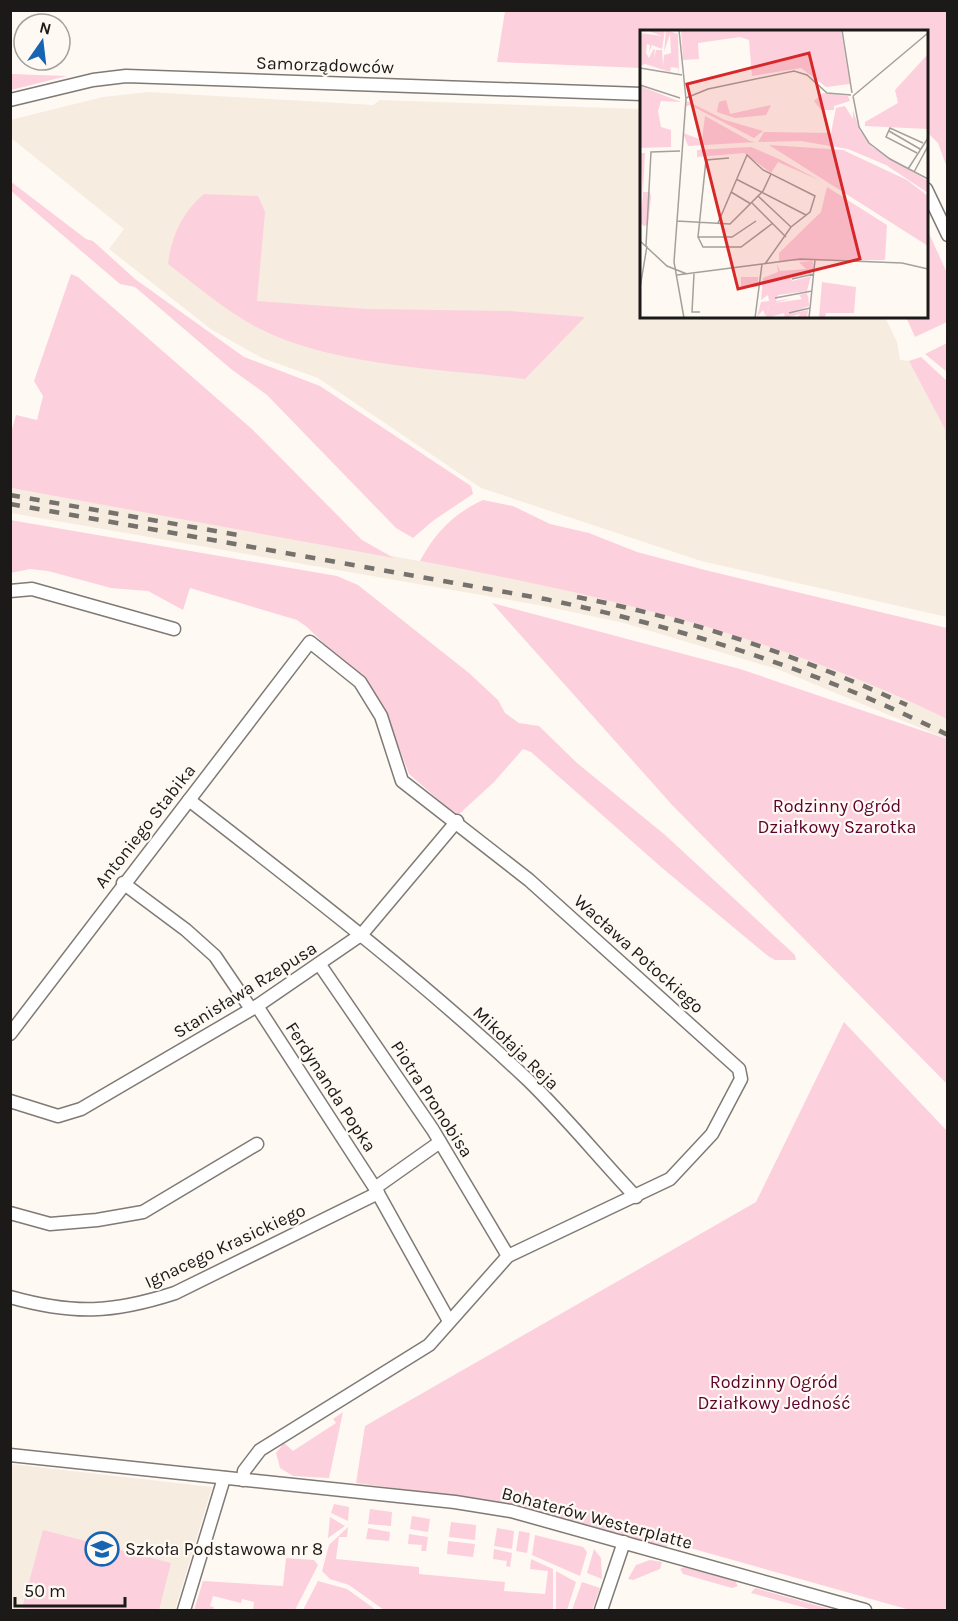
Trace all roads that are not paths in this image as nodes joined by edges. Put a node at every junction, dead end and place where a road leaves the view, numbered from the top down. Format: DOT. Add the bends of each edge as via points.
graph roads {
  1 [pos="640,94"];
  2 [pos="10,100"];
  3 [pos="928,191"];
  4 [pos="948,234"];
  5 [pos="10,591"];
  6 [pos="174,629"];
  7 [pos="310,642"];
  8 [pos="189,800"];
  9 [pos="457,821"];
  10 [pos="123,883"];
  11 [pos="362,934"];
  12 [pos="320,965"];
  13 [pos="254,1007"];
  14 [pos="10,1034"];
  15 [pos="10,1101"];
  16 [pos="440,1142"];
  17 [pos="257,1144"];
  18 [pos="376,1190"];
  19 [pos="636,1197"];
  20 [pos="10,1213"];
  21 [pos="508,1257"];
  22 [pos="10,1298"];
  23 [pos="449,1321"];
  24 [pos="10,1455"];
  25 [pos="224,1478"];
  26 [pos="243,1480"];
  27 [pos="624,1542"];
  28 [pos="184,1611"];
  29 [pos="601,1611"];
  30 [pos="865,1611"];
  1 -- 2 [label="street, Samorządowców" via="126,76"];
  3 -- 4 [label="street"];
  5 -- 6 [label="street" via="32,590"];
  7 -- 8 [label="street, Antoniego Stabika"];
  7 -- 9 [label="street, Wacława Potockiego" via="360,682 381,716 402,781"];
  8 -- 10 [label="street, Antoniego Stabika"];
  8 -- 11 [label="street, Mikołaja Reja"];
  9 -- 11 [label="street, Stanisława Rzepusa"];
  9 -- 19 [label="street, Wacława Potockiego" via="530,880 739,1069 741,1079 712,1134 670,1179"];
  10 -- 13 [label="street, Ferdynanda Popka" via="215,957"];
  10 -- 14 [label="street, Antoniego Stabika"];
  11 -- 12 [label="street, Stanisława Rzepusa"];
  11 -- 19 [label="street, Mikołaja Reja" via="530,1082"];
  12 -- 13 [label="street, Stanisława Rzepusa"];
  12 -- 16 [label="street, Piotra Pronobisa"];
  13 -- 15 [label="street, Stanisława Rzepusa" via="81,1109 58,1116"];
  13 -- 18 [label="street, Ferdynanda Popka"];
  16 -- 18 [label="street, Ignacego Krasickiego"];
  16 -- 21 [label="street, Piotra Pronobisa"];
  17 -- 20 [label="street" via="143,1212 50,1224"];
  18 -- 22 [label="street, Ignacego Krasickiego" via="176,1293 141,1305 98,1311 44,1307"];
  18 -- 23 [label="street, Ferdynanda Popka"];
  19 -- 21 [label="street, Wacława Potockiego"];
  21 -- 23 [label="street"];
  23 -- 26 [label="street" via="429,1345 260,1450 244,1471"];
  24 -- 25 [label="street, Bohaterów Westerplatte"];
  25 -- 26 [label="street, Bohaterów Westerplatte"];
  25 -- 28 [label="street"];
  26 -- 27 [label="street, Bohaterów Westerplatte" via="511,1511"];
  27 -- 29 [label="street"];
  27 -- 30 [label="street, Bohaterów Westerplatte"];
}
